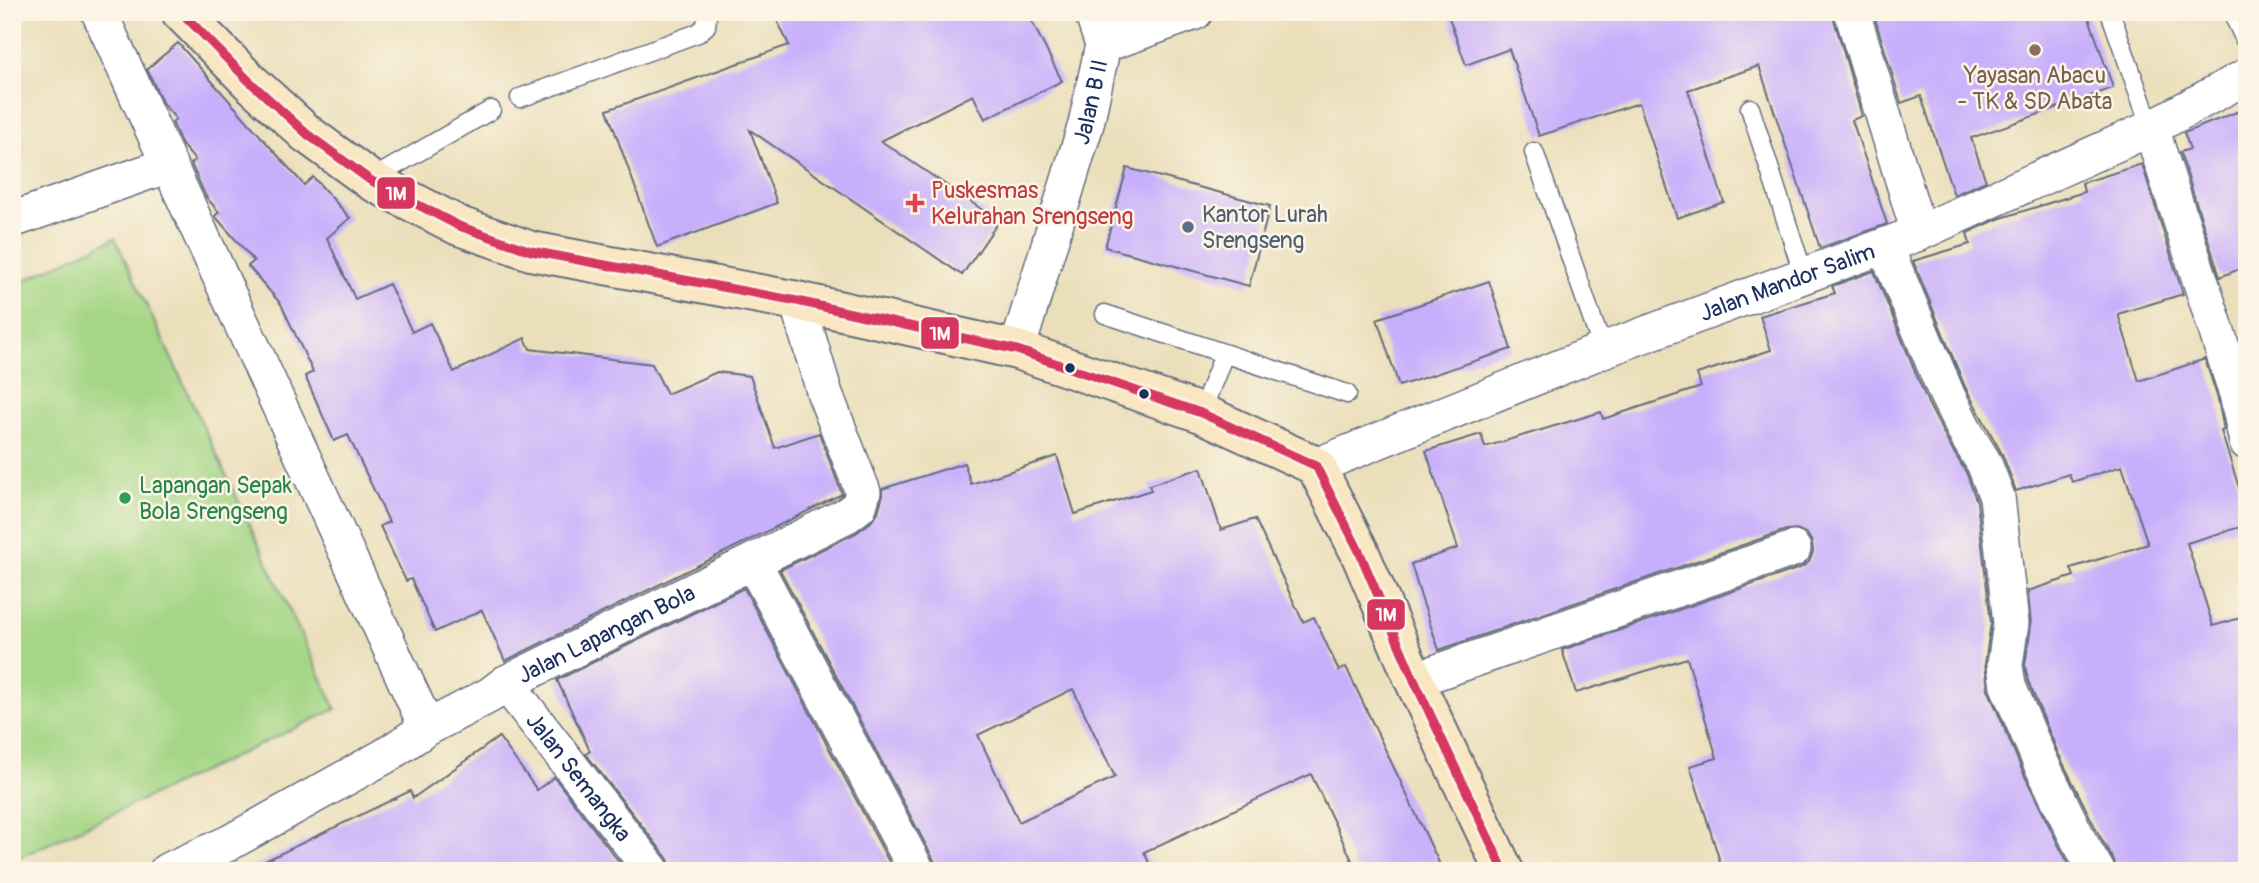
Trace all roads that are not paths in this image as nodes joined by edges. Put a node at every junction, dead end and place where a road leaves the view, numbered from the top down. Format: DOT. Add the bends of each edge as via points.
graph roads {
  1 [pos="99,12"];
  2 [pos="181,12"];
  3 [pos="705,12"];
  4 [pos="1092,12"];
  5 [pos="1195,12"];
  6 [pos="1852,12"];
  7 [pos="2109,12"];
  8 [pos="2232,12"];
  9 [pos="2247,44"];
  10 [pos="1103,45"];
  11 [pos="2247,76"];
  12 [pos="520,98"];
  13 [pos="1750,108"];
  14 [pos="491,110"];
  15 [pos="2151,128"];
  16 [pos="1534,152"];
  17 [pos="168,165"];
  18 [pos="370,180"];
  19 [pos="12,219"];
  20 [pos="1919,233"];
  21 [pos="1885,246"];
  22 [pos="1804,276"];
  23 [pos="797,301"];
  24 [pos="1105,314"];
  25 [pos="1017,350"];
  26 [pos="1603,350"];
  27 [pos="1224,354"];
  28 [pos="1347,394"];
  29 [pos="1200,413"];
  30 [pos="2247,442"];
  31 [pos="1317,466"];
  32 [pos="1793,549"];
  33 [pos="753,562"];
  34 [pos="1415,680"];
  35 [pos="506,683"];
  36 [pos="427,728"];
  37 [pos="167,871"];
  38 [pos="652,871"];
  39 [pos="917,871"];
  40 [pos="1504,871"];
  41 [pos="2097,871"];
  1 -- 17 [label="street"];
  2 -- 18 [label="main road" via="307,135"];
  3 -- 12 [label="lane" via="706,26 698,33"];
  4 -- 10 [label="street, Jalan B II"];
  5 -- 10 [label="street"];
  6 -- 20 [label="street"];
  7 -- 15 [label="lane"];
  8 -- 9 [label="lane"];
  10 -- 25 [label="street, Jalan B II" via="1086,124"];
  11 -- 15 [label="street, Jalan Mandor Salim"];
  13 -- 22 [label="lane"];
  14 -- 18 [label="lane"];
  15 -- 20 [label="street, Jalan Mandor Salim"];
  15 -- 30 [label="street" via="2237,394"];
  16 -- 26 [label="lane"];
  17 -- 19 [label="street"];
  17 -- 36 [label="street"];
  18 -- 23 [label="main road" via="459,226 531,251"];
  20 -- 21 [label="street, Jalan Mandor Salim"];
  21 -- 22 [label="street, Jalan Mandor Salim"];
  21 -- 41 [label="street" via="1947,395 1992,480 2011,623 2005,665 2008,686 2078,841"];
  22 -- 26 [label="street, Jalan Mandor Salim"];
  23 -- 25 [label="main road"];
  23 -- 33 [label="street, Jalan Lapangan Bola" via="825,394 863,492 859,506 847,515"];
  24 -- 27 [label="lane"];
  25 -- 29 [label="main road"];
  26 -- 31 [label="street, Jalan Mandor Salim"];
  27 -- 28 [label="lane"];
  27 -- 29 [label="lane"];
  29 -- 31 [label="main road"];
  31 -- 34 [label="main road"];
  32 -- 34 [label="street"];
  33 -- 35 [label="street, Jalan Lapangan Bola"];
  33 -- 39 [label="street"];
  34 -- 40 [label="main road"];
  35 -- 36 [label="street, Jalan Lapangan Bola"];
  35 -- 38 [label="street, Jalan Semangka"];
  36 -- 37 [label="street, Jalan Lapangan Bola" via="229,843"];
}
